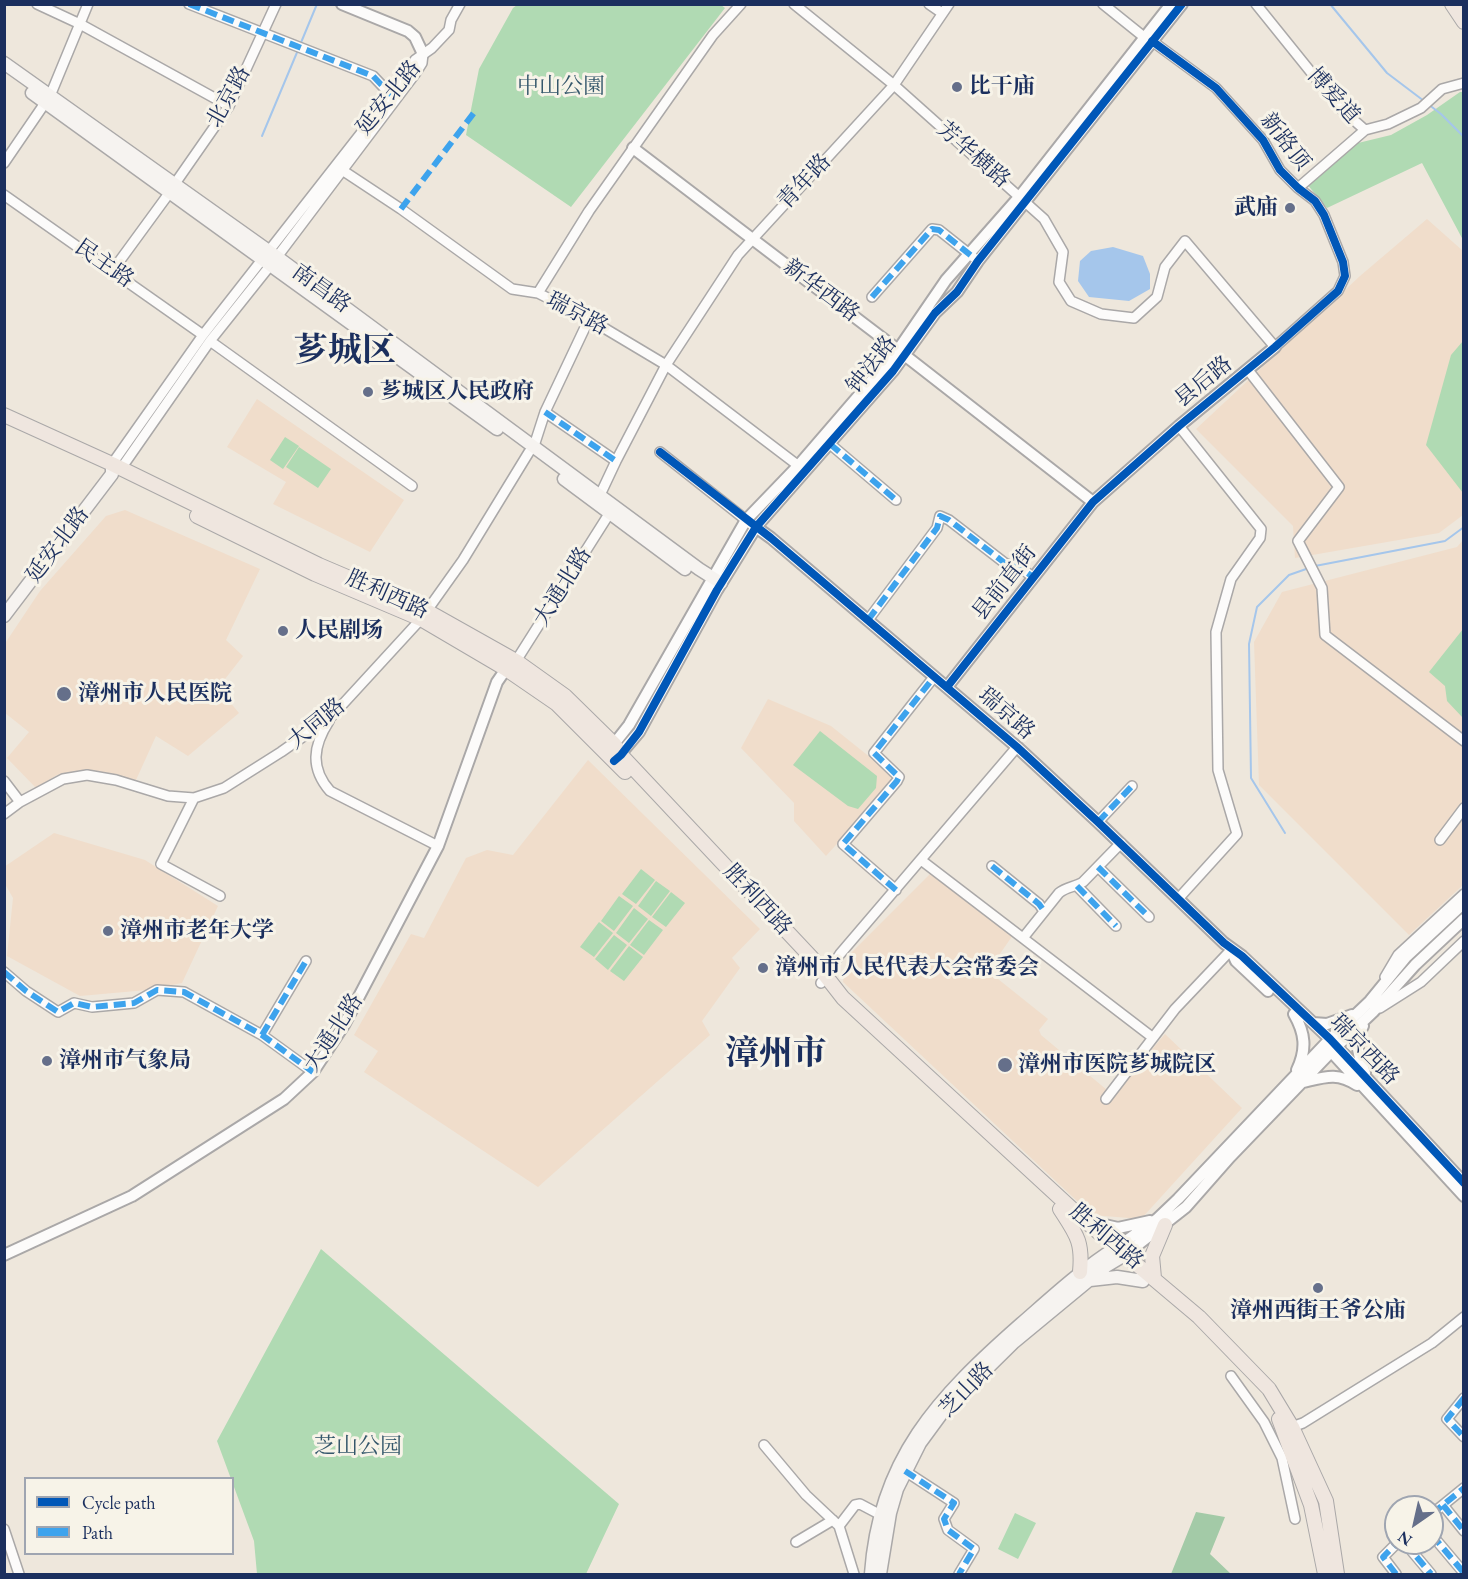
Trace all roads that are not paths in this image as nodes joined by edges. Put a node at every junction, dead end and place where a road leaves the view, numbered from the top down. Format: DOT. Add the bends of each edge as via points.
graph roads {
  1 [pos="37,4"];
  2 [pos="88,4"];
  3 [pos="189,4"];
  4 [pos="276,4"];
  5 [pos="342,4"];
  6 [pos="460,4"];
  7 [pos="741,4"];
  8 [pos="794,4"];
  9 [pos="929,4"];
  10 [pos="949,4"];
  11 [pos="1102,4"];
  12 [pos="1171,4"];
  13 [pos="1182,4"];
  14 [pos="1256,4"];
  15 [pos="1452,4"];
  16 [pos="1459,4"];
  17 [pos="1464,11"];
  18 [pos="942,13"];
  19 [pos="1464,22"];
  20 [pos="80,24"];
  21 [pos="263,33"];
  22 [pos="1148,39"];
  23 [pos="423,54"];
  24 [pos="4,63"];
  25 [pos="4,73"];
  26 [pos="1463,83"];
  27 [pos="894,85"];
  28 [pos="391,95"];
  29 [pos="47,100"];
  30 [pos="229,106"];
  31 [pos="1365,130"];
  32 [pos="633,148"];
  33 [pos="4,163"];
  34 [pos="342,170"];
  35 [pos="172,188"];
  36 [pos="1298,188"];
  37 [pos="4,195"];
  38 [pos="1023,199"];
  39 [pos="753,239"];
  40 [pos="269,258"];
  41 [pos="974,258"];
  42 [pos="113,270"];
  43 [pos="1338,291"];
  44 [pos="538,293"];
  45 [pos="872,297"];
  46 [pos="589,319"];
  47 [pos="206,338"];
  48 [pos="1275,347"];
  49 [pos="901,352"];
  50 [pos="666,365"];
  51 [pos="1248,370"];
  52 [pos="545,412"];
  53 [pos="4,416"];
  54 [pos="4,425"];
  55 [pos="1179,426"];
  56 [pos="830,444"];
  57 [pos="531,449"];
  58 [pos="660,452"];
  59 [pos="616,460"];
  60 [pos="115,469"];
  61 [pos="802,469"];
  62 [pos="412,486"];
  63 [pos="600,495"];
  64 [pos="896,500"];
  65 [pos="1093,502"];
  66 [pos="609,514"];
  67 [pos="746,520"];
  68 [pos="756,527"];
  69 [pos="1033,577"];
  70 [pos="714,584"];
  71 [pos="424,615"];
  72 [pos="4,616"];
  73 [pos="868,620"];
  74 [pos="511,665"];
  75 [pos="934,677"];
  76 [pos="947,687"];
  77 [pos="331,717"];
  78 [pos="1464,741"];
  79 [pos="1017,747"];
  80 [pos="613,753"];
  81 [pos="4,781"];
  82 [pos="1132,786"];
  83 [pos="194,798"];
  84 [pos="20,802"];
  85 [pos="1464,808"];
  86 [pos="4,814"];
  87 [pos="1098,822"];
  88 [pos="1440,840"];
  89 [pos="1121,843"];
  90 [pos="438,846"];
  91 [pos="921,860"];
  92 [pos="992,866"];
  93 [pos="1098,867"];
  94 [pos="1077,886"];
  95 [pos="896,890"];
  96 [pos="1464,894"];
  97 [pos="220,896"];
  98 [pos="1178,898"];
  99 [pos="1464,903"];
  100 [pos="1044,911"];
  101 [pos="1149,917"];
  102 [pos="1464,919"];
  103 [pos="1116,926"];
  104 [pos="1023,938"];
  105 [pos="1464,940"];
  106 [pos="1231,950"];
  107 [pos="306,961"];
  108 [pos="4,972"];
  109 [pos="823,979"];
  110 [pos="1368,1010"];
  111 [pos="1293,1014"];
  112 [pos="1313,1023"];
  113 [pos="262,1035"];
  114 [pos="1152,1037"];
  115 [pos="1331,1046"];
  116 [pos="313,1072"];
  117 [pos="1298,1079"];
  118 [pos="1367,1079"];
  119 [pos="1366,1091"];
  120 [pos="1106,1099"];
  121 [pos="1464,1183"];
  122 [pos="1464,1196"];
  123 [pos="1060,1209"];
  124 [pos="1085,1221"];
  125 [pos="1161,1222"];
  126 [pos="1118,1253"];
  127 [pos="4,1256"];
  128 [pos="1085,1276"];
  129 [pos="1149,1279"];
  130 [pos="1464,1317"];
  131 [pos="1231,1376"];
  132 [pos="1462,1402"];
  133 [pos="1271,1418"];
  134 [pos="1288,1429"];
  135 [pos="1464,1437"];
  136 [pos="764,1445"];
  137 [pos="905,1471"];
  138 [pos="1463,1489"];
  139 [pos="1444,1505"];
  140 [pos="1444,1507"];
  141 [pos="879,1514"];
  142 [pos="1295,1519"];
  143 [pos="836,1523"];
  144 [pos="4,1529"];
  145 [pos="1464,1531"];
  146 [pos="796,1542"];
  147 [pos="1444,1549"];
  148 [pos="1385,1555"];
  149 [pos="1415,1555"];
  150 [pos="1464,1573"];
  151 [pos="20,1575"];
  152 [pos="854,1575"];
  153 [pos="871,1575"];
  154 [pos="880,1575"];
  155 [pos="959,1575"];
  156 [pos="1325,1575"];
  157 [pos="1337,1575"];
  158 [pos="1396,1575"];
  159 [pos="1431,1575"];
  1 -- 20 [label="street"];
  2 -- 20 [label="street"];
  3 -- 21 [label="street"];
  4 -- 21 [label="street, 北京路"];
  5 -- 23 [label="street" via="408,31"];
  6 -- 23 [label="street" via="449,30"];
  7 -- 32 [label="street" via="713,35"];
  8 -- 27 [label="street, 芳华横路"];
  9 -- 18 [label="street"];
  10 -- 18 [label="street, 青年路"];
  11 -- 22 [label="street, 新路顶"];
  12 -- 22 [label="street, 钟法路"];
  13 -- 22 [label="street, 钟法路"];
  14 -- 31 [label="street, 博爱道" via="1339,107"];
  15 -- 19 [label="main road"];
  16 -- 17 [label="main road"];
  18 -- 27 [label="street, 青年路"];
  20 -- 29 [label="street"];
  20 -- 30 [label="street"];
  21 -- 28 [label="street" via="373,76"];
  21 -- 30 [label="street, 北京路"];
  22 -- 36 [label="street, 新路顶" via="1216,88 1263,140 1280,170"];
  22 -- 38 [label="street, 钟法路"];
  23 -- 28 [label="street, 延安北路"];
  23 -- 34 [label="street, 延安北路" via="415,74"];
  24 -- 29 [label="main road, 南昌路"];
  25 -- 29 [label="main road, 南昌路"];
  26 -- 31 [label="street, 博爱道" via="1442,89 1421,108 1388,124"];
  27 -- 38 [label="street, 芳华横路"];
  27 -- 39 [label="street, 青年路"];
  28 -- 40 [label="street, 延安北路"];
  29 -- 33 [label="street"];
  29 -- 35 [label="main road, 南昌路"];
  30 -- 35 [label="street, 北京路"];
  31 -- 36 [label="street"];
  32 -- 39 [label="street, 新华西路"];
  32 -- 44 [label="street"];
  34 -- 40 [label="street, 延安北路"];
  34 -- 44 [label="street, 瑞京路" via="512,289"];
  35 -- 40 [label="main road, 南昌路"];
  35 -- 42 [label="street, 北京路"];
  36 -- 43 [label="street, 新路顶" via="1315,201 1324,215 1343,262 1345,276"];
  37 -- 42 [label="street, 民主路"];
  38 -- 41 [label="street, 钟法路"];
  38 -- 48 [label="street, 芳华横路" via="1044,219 1063,252 1059,282 1071,301 1101,314 1134,318 1157,297 1165,267 1185,241"];
  39 -- 49 [label="street, 新华西路"];
  39 -- 50 [label="street, 青年路" via="738,255"];
  40 -- 47 [label="street, 延安北路"];
  40 -- 57 [label="main road, 南昌路"];
  41 -- 45 [label="street" via="939,230 932,229"];
  41 -- 49 [label="street, 钟法路" via="957,292"];
  41 -- 49 [label="street, 钟法路" via="946,280"];
  42 -- 47 [label="street, 民主路"];
  43 -- 48 [label="street, 县后路"];
  44 -- 46 [label="street, 瑞京路"];
  46 -- 50 [label="street, 瑞京路"];
  46 -- 52 [label="street, 大同路"];
  47 -- 60 [label="street, 延安北路"];
  47 -- 62 [label="street, 民主路"];
  48 -- 51 [label="street, 县后路"];
  49 -- 56 [label="street, 钟法路" via="893,371"];
  49 -- 61 [label="street, 钟法路"];
  49 -- 65 [label="street, 新华西路"];
  50 -- 59 [label="street, 青年路"];
  50 -- 61 [label="street, 瑞京路"];
  51 -- 55 [label="street, 县后路"];
  51 -- 78 [label="street" via="1339,487 1298,541 1322,588 1325,635"];
  52 -- 57 [label="street, 大同路"];
  52 -- 59 [label="street"];
  53 -- 60 [label="main road, 胜利西路"];
  54 -- 60 [label="main road, 胜利西路"];
  55 -- 65 [label="street, 县后路"];
  55 -- 98 [label="street" via="1261,529 1260,538 1231,579 1216,632 1218,770 1237,834"];
  56 -- 61 [label="street, 钟法路"];
  56 -- 64 [label="street"];
  57 -- 63 [label="main road, 南昌路"];
  57 -- 66 [label="main road, 南昌路"];
  57 -- 71 [label="street, 大同路"];
  58 -- 67 [label="street"];
  59 -- 63 [label="street, 青年路"];
  60 -- 71 [label="main road, 胜利西路"];
  60 -- 72 [label="main road, 延安北路"];
  61 -- 67 [label="street, 钟法路"];
  61 -- 68 [label="street, 钟法路"];
  63 -- 70 [label="main road, 南昌路"];
  65 -- 69 [label="street, 县前直街"];
  66 -- 70 [label="main road, 南昌路"];
  66 -- 74 [label="street, 大通北路"];
  67 -- 68 [label="street, 瑞京路"];
  67 -- 70 [label="street, 钟法路"];
  68 -- 70 [label="street, 钟法路"];
  68 -- 73 [label="street, 瑞京路"];
  69 -- 73 [label="street" via="1015,564 1006,564 940,516 937,528"];
  69 -- 76 [label="street, 县前直街"];
  70 -- 80 [label="street, 钟法路" via="639,732"];
  71 -- 74 [label="main road, 胜利西路"];
  71 -- 77 [label="street, 大同路"];
  73 -- 75 [label="street, 瑞京路"];
  74 -- 80 [label="main road, 胜利西路" via="565,696"];
  74 -- 90 [label="street, 大通北路" via="497,682"];
  75 -- 76 [label="street, 瑞京路"];
  75 -- 95 [label="street" via="874,753 899,777 897,781 843,844"];
  76 -- 79 [label="street, 瑞京路"];
  77 -- 83 [label="street, 大同路" via="224,788"];
  77 -- 90 [label="street" via="316,749 319,778 330,791"];
  79 -- 87 [label="street, 瑞京路"];
  79 -- 91 [label="street"];
  80 -- 109 [label="main road, 胜利西路"];
  81 -- 84 [label="street"];
  82 -- 87 [label="street"];
  83 -- 84 [label="street, 大同路" via="168,796 116,780 87,776 63,779"];
  83 -- 97 [label="street" via="161,864"];
  84 -- 86 [label="street, 大同路"];
  85 -- 88 [label="street"];
  87 -- 89 [label="street, 瑞京路"];
  89 -- 93 [label="street"];
  89 -- 98 [label="street, 瑞京路"];
  90 -- 116 [label="street, 大通北路" via="344,1025"];
  91 -- 95 [label="street"];
  91 -- 104 [label="street"];
  92 -- 100 [label="street"];
  93 -- 94 [label="street"];
  93 -- 101 [label="street"];
  94 -- 100 [label="street" via="1066,887"];
  94 -- 103 [label="street"];
  95 -- 109 [label="street"];
  96 -- 110 [label="street" via="1398,956"];
  98 -- 106 [label="street, 瑞京路"];
  99 -- 110 [label="street" via="1406,957"];
  100 -- 104 [label="street"];
  102 -- 110 [label="street"];
  104 -- 114 [label="street"];
  105 -- 110 [label="street" via="1421,982"];
  106 -- 111 [label="street, 瑞京西路" via="1236,961"];
  106 -- 112 [label="street, 瑞京西路"];
  106 -- 114 [label="street"];
  107 -- 113 [label="street"];
  108 -- 113 [label="street" via="58,1012 74,1003 92,1007 134,1003 157,990 184,992"];
  109 -- 123 [label="main road" via="837,1005"];
  109 -- 124 [label="main road, 胜利西路"];
  110 -- 112 [label="street" via="1327,1023"];
  110 -- 115 [label="street"];
  110 -- 118 [label="street" via="1357,1036 1357,1050"];
  111 -- 115 [label="street, 瑞京西路"];
  111 -- 117 [label="street" via="1301,1027 1304,1045"];
  112 -- 115 [label="street, 瑞京西路"];
  113 -- 116 [label="street"];
  114 -- 120 [label="street"];
  115 -- 117 [label="street"];
  115 -- 118 [label="street, 瑞京西路"];
  115 -- 119 [label="street, 瑞京西路"];
  116 -- 127 [label="street, 大通北路" via="284,1100 132,1196"];
  117 -- 119 [label="street" via="1334,1075"];
  117 -- 125 [label="street" via="1186,1207"];
  118 -- 121 [label="street, 瑞京西路"];
  119 -- 122 [label="street, 瑞京西路"];
  123 -- 126 [label="main road"];
  123 -- 128 [label="main road" via="1082,1251"];
  124 -- 125 [label="street" via="1118,1228"];
  124 -- 126 [label="main road, 胜利西路"];
  125 -- 126 [label="street"];
  125 -- 129 [label="main road"];
  126 -- 128 [label="main road"];
  126 -- 129 [label="main road, 胜利西路"];
  128 -- 129 [label="main road"];
  128 -- 137 [label="main road, 芝山路" via="942,1413"];
  128 -- 141 [label="main road" via="1008,1335 936,1407 897,1468"];
  129 -- 133 [label="main road" via="1262,1392"];
  129 -- 134 [label="main road, 胜利西路" via="1199,1317 1269,1389"];
  130 -- 134 [label="street" via="1426,1347"];
  131 -- 133 [label="street"];
  132 -- 135 [label="street" via="1447,1419"];
  133 -- 134 [label="main road"];
  133 -- 142 [label="street"];
  134 -- 156 [label="main road" via="1311,1505"];
  134 -- 157 [label="main road, 胜利西路" via="1326,1501"];
  136 -- 143 [label="street" via="806,1495"];
  137 -- 154 [label="main road, 芝山路" via="890,1513"];
  137 -- 155 [label="street" via="954,1503 944,1519 948,1530 974,1549"];
  138 -- 139 [label="street"];
  140 -- 145 [label="street"];
  141 -- 143 [label="street" via="855,1505"];
  141 -- 153 [label="main road"];
  143 -- 146 [label="street"];
  143 -- 152 [label="street"];
  144 -- 151 [label="street"];
  147 -- 150 [label="street"];
  148 -- 158 [label="street"];
  149 -- 159 [label="street"];
}
